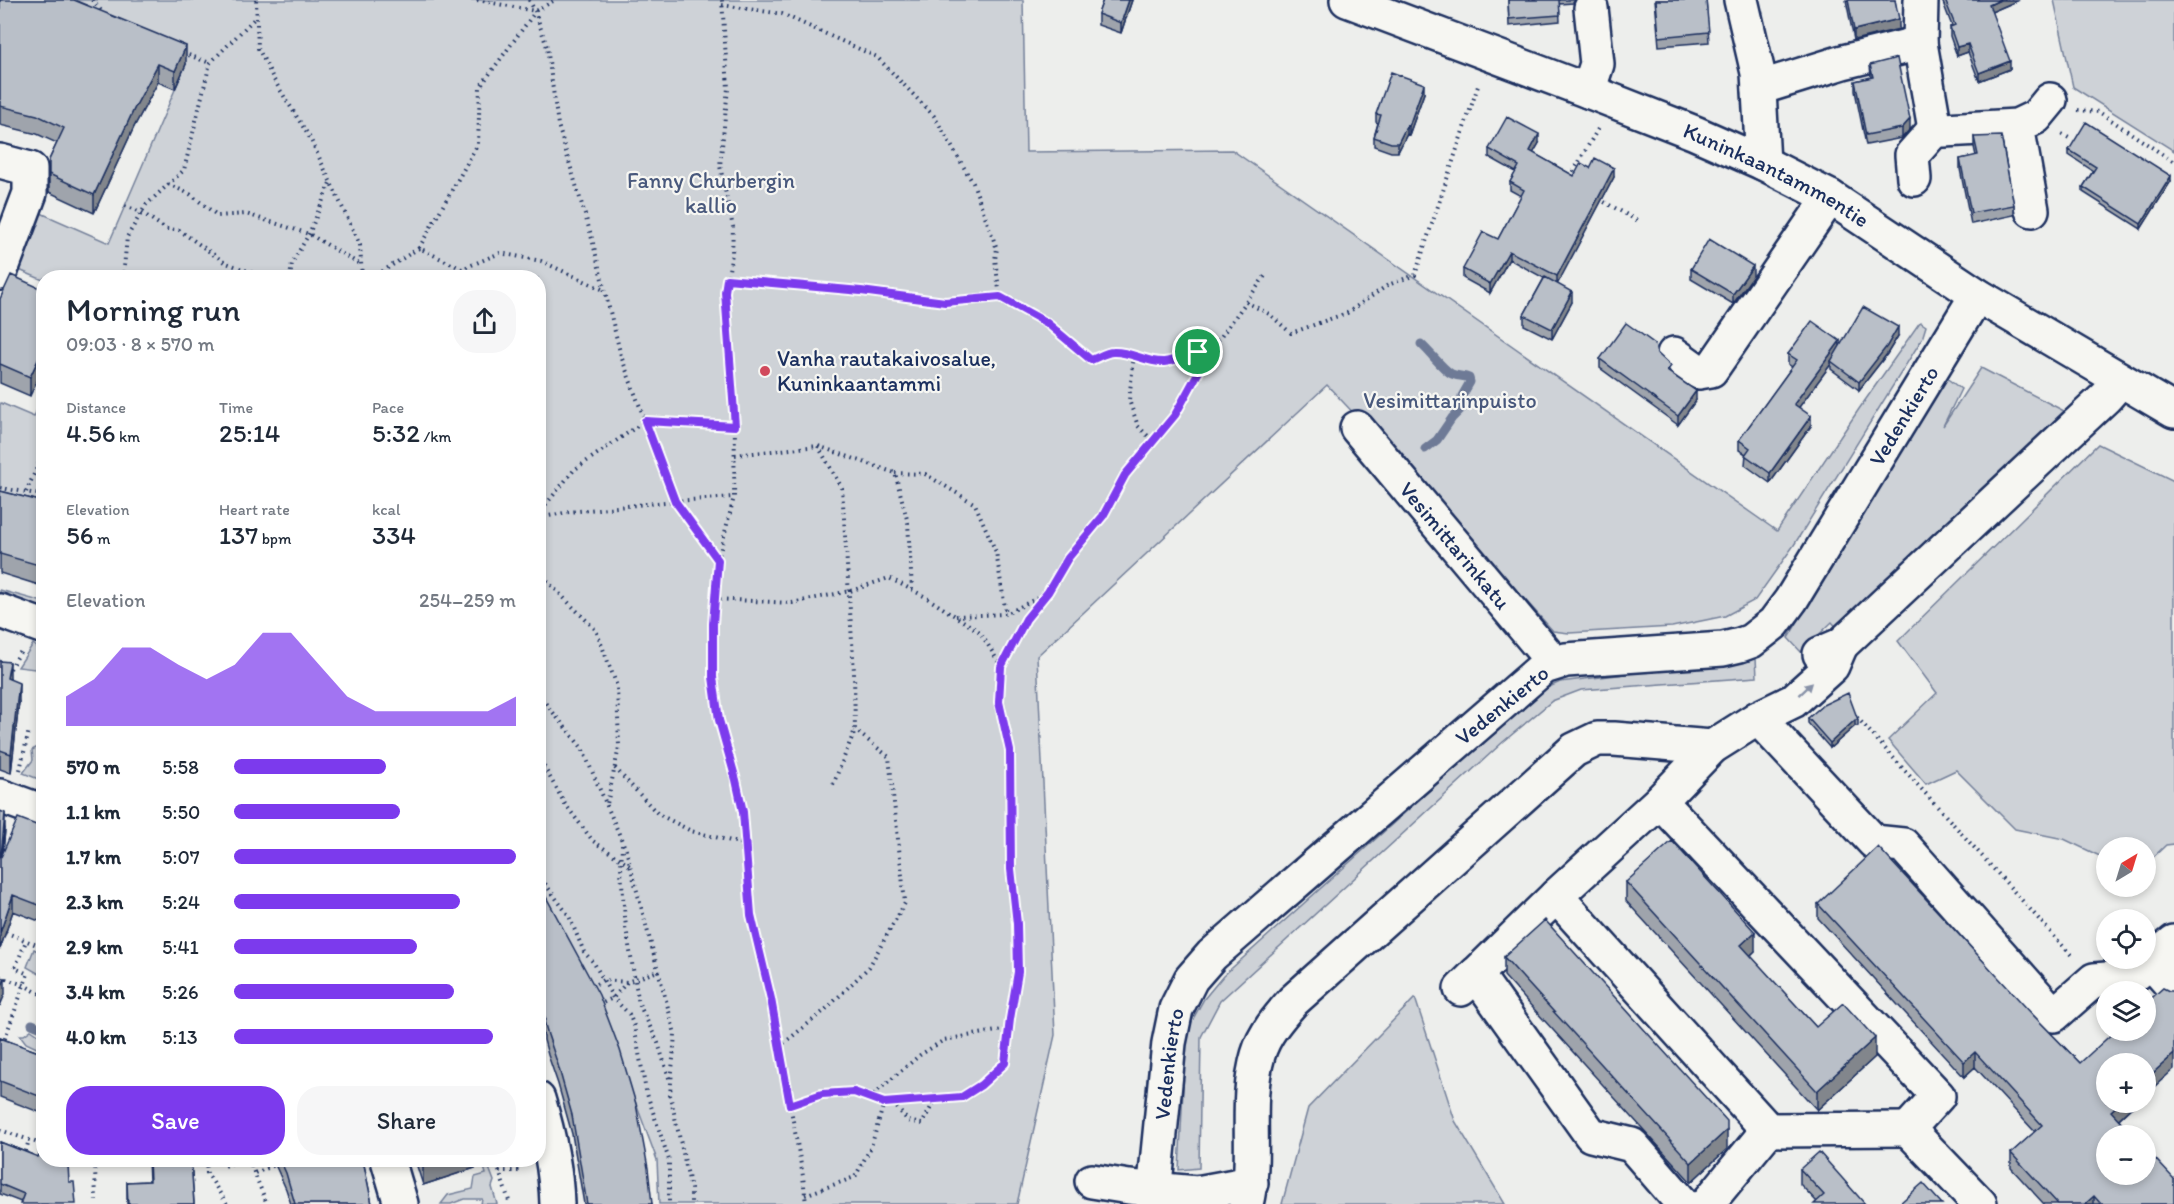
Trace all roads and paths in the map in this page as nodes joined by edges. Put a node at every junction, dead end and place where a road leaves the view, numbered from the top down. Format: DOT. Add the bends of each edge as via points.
graph roads {
  1 [pos="92,0"];
  2 [pos="256,0"];
  3 [pos="477,0"];
  4 [pos="529,0"];
  5 [pos="555,0"];
  6 [pos="1347,0"];
  7 [pos="1741,0"];
  8 [pos="1921,0"];
  9 [pos="722,3"];
  10 [pos="1591,8"];
  11 [pos="535,11"];
  12 [pos="255,18"];
  13 [pos="111,21"];
  14 [pos="1920,44"];
  15 [pos="181,52"];
  16 [pos="1489,54"];
  17 [pos="210,63"];
  18 [pos="1759,88"];
  19 [pos="1588,91"];
  20 [pos="2061,105"];
  21 [pos="1601,123"];
  22 [pos="2017,126"];
  23 [pos="1935,129"];
  24 [pos="0,161"];
  25 [pos="2174,162"];
  26 [pos="1762,163"];
  27 [pos="1914,179"];
  28 [pos="1568,181"];
  29 [pos="330,183"];
  30 [pos="168,184"];
  31 [pos="1598,198"];
  32 [pos="1838,202"];
  33 [pos="125,206"];
  34 [pos="2032,210"];
  35 [pos="141,212"];
  36 [pos="1638,221"];
  37 [pos="309,234"];
  38 [pos="419,248"];
  39 [pos="361,265"];
  40 [pos="124,270"];
  41 [pos="245,270"];
  42 [pos="291,270"];
  43 [pos="361,270"];
  44 [pos="385,270"];
  45 [pos="0,273"];
  46 [pos="1265,276"];
  47 [pos="727,279"];
  48 [pos="605,290"];
  49 [pos="1977,295"];
  50 [pos="1000,297"];
  51 [pos="1246,302"];
  52 [pos="1209,353"];
  53 [pos="1674,354"];
  54 [pos="1134,355"];
  55 [pos="2120,381"];
  56 [pos="1724,383"];
  57 [pos="2174,411"];
  58 [pos="645,421"];
  59 [pos="735,426"];
  60 [pos="1357,428"];
  61 [pos="1153,441"];
  62 [pos="818,446"];
  63 [pos="735,455"];
  64 [pos="36,467"];
  65 [pos="895,473"];
  66 [pos="0,488"];
  67 [pos="26,492"];
  68 [pos="36,494"];
  69 [pos="734,497"];
  70 [pos="675,501"];
  71 [pos="546,506"];
  72 [pos="546,515"];
  73 [pos="718,560"];
  74 [pos="546,578"];
  75 [pos="912,590"];
  76 [pos="850,591"];
  77 [pos="1048,592"];
  78 [pos="714,599"];
  79 [pos="0,611"];
  80 [pos="1006,614"];
  81 [pos="956,616"];
  82 [pos="36,624"];
  83 [pos="1554,663"];
  84 [pos="1001,667"];
  85 [pos="546,704"];
  86 [pos="1852,711"];
  87 [pos="1758,718"];
  88 [pos="29,730"];
  89 [pos="855,730"];
  90 [pos="1712,747"];
  91 [pos="546,767"];
  92 [pos="615,768"];
  93 [pos="9,786"];
  94 [pos="832,786"];
  95 [pos="1660,801"];
  96 [pos="36,806"];
  97 [pos="607,806"];
  98 [pos="622,840"];
  99 [pos="747,844"];
  100 [pos="621,861"];
  101 [pos="630,866"];
  102 [pos="546,885"];
  103 [pos="1556,896"];
  104 [pos="0,930"];
  105 [pos="26,941"];
  106 [pos="36,945"];
  107 [pos="2162,952"];
  108 [pos="658,971"];
  109 [pos="0,977"];
  110 [pos="634,978"];
  111 [pos="603,980"];
  112 [pos="2094,980"];
  113 [pos="627,982"];
  114 [pos="24,986"];
  115 [pos="2174,988"];
  116 [pos="585,991"];
  117 [pos="36,992"];
  118 [pos="613,998"];
  119 [pos="593,1008"];
  120 [pos="1009,1029"];
  121 [pos="14,1046"];
  122 [pos="779,1047"];
  123 [pos="671,1083"];
  124 [pos="869,1098"];
  125 [pos="935,1100"];
  126 [pos="884,1103"];
  127 [pos="893,1103"];
  128 [pos="790,1105"];
  129 [pos="546,1122"];
  130 [pos="0,1130"];
  131 [pos="1768,1130"];
  132 [pos="1908,1130"];
  133 [pos="28,1140"];
  134 [pos="36,1142"];
  135 [pos="23,1161"];
  136 [pos="95,1167"];
  137 [pos="207,1167"];
  138 [pos="252,1167"];
  139 [pos="270,1167"];
  140 [pos="390,1167"];
  141 [pos="497,1167"];
  142 [pos="500,1171"];
  143 [pos="527,1171"];
  144 [pos="255,1173"];
  145 [pos="1092,1181"];
  146 [pos="1249,1194"];
  147 [pos="805,1195"];
  148 [pos="1154,1196"];
  149 [pos="96,1204"];
  150 [pos="227,1204"];
  151 [pos="267,1204"];
  152 [pos="401,1204"];
  153 [pos="510,1204"];
  154 [pos="557,1204"];
  155 [pos="669,1204"];
  156 [pos="691,1204"];
  157 [pos="806,1204"];
  158 [pos="1683,1204"];
  159 [pos="1707,1204"];
  160 [pos="1980,1204"];
  1 -- 13 [label="path"];
  2 -- 12 [label="path"];
  3 -- 11 [label="path"];
  4 -- 11 [label="path"];
  5 -- 11 [label="path"];
  6 -- 16 [label="street, Kuninkaantammentie"];
  7 -- 18 [label="street"];
  8 -- 14 [label="street"];
  9 -- 47 [label="path" via="728,87 720,166 733,227"];
  9 -- 50 [label="path" via="782,14 877,57 934,116 973,183 998,249 995,259"];
  10 -- 19 [label="street" via="1597,64"];
  11 -- 38 [label="path" via="480,87 478,144"];
  11 -- 48 [label="path" via="547,47 558,125"];
  12 -- 17 [label="path"];
  12 -- 29 [label="path" via="258,48 310,138"];
  14 -- 18 [label="street"];
  14 -- 23 [label="street"];
  15 -- 17 [label="path"];
  16 -- 19 [label="street, Kuninkaantammentie"];
  16 -- 51 [label="path" via="1415,275 1388,285 1347,313 1291,333 1269,314"];
  17 -- 30 [label="path" via="184,170"];
  18 -- 26 [label="street"];
  19 -- 26 [label="street, Kuninkaantammentie"];
  20 -- 22 [label="street"];
  20 -- 25 [label="path" via="2099,112"];
  21 -- 28 [label="path"];
  22 -- 23 [label="street"];
  22 -- 34 [label="street"];
  23 -- 27 [label="street" via="1912,155"];
  24 -- 45 [label="street" via="30,170 30,193"];
  26 -- 32 [label="street, Kuninkaantammentie"];
  29 -- 37 [label="path"];
  29 -- 39 [label="path" via="360,245"];
  30 -- 35 [label="path"];
  30 -- 37 [label="path" via="190,194 218,216 246,214"];
  31 -- 36 [label="path"];
  32 -- 49 [label="street, Kuninkaantammentie"];
  32 -- 53 [label="street" via="1711,370 1700,372"];
  32 -- 56 [label="street" via="1834,229"];
  33 -- 35 [label="path"];
  35 -- 40 [label="path" via="127,237"];
  35 -- 41 [label="path" via="166,229 179,231 224,262"];
  37 -- 39 [label="path"];
  37 -- 42 [label="path"];
  38 -- 44 [label="path"];
  38 -- 48 [label="path" via="462,269 500,253 541,261"];
  39 -- 43 [label="path"];
  46 -- 51 [label="path"];
  47 -- 50 [label="path" via="945,302"];
  47 -- 59 [label="path"];
  48 -- 58 [label="path" via="621,356"];
  49 -- 55 [label="street, Kuninkaantammentie"];
  49 -- 83 [label="street, Vedenkierto" via="1774,623 1751,641 1723,649"];
  50 -- 54 [label="path" via="1047,323 1091,360 1112,352"];
  51 -- 52 [label="path"];
  52 -- 54 [label="path" via="1198,352 1163,362"];
  52 -- 61 [label="path" via="1175,415"];
  54 -- 61 [label="path" via="1129,399 1138,426"];
  55 -- 57 [label="street, Kuninkaantammentie"];
  55 -- 87 [label="street" via="1841,645 1805,660 1796,668 1778,686"];
  58 -- 59 [label="path"];
  58 -- 70 [label="path"];
  58 -- 71 [label="path" via="574,470"];
  59 -- 63 [label="path"];
  60 -- 83 [label="street, Vesimittarinkatu"];
  61 -- 77 [label="path" via="1125,475 1103,516 1068,558"];
  62 -- 63 [label="path"];
  62 -- 65 [label="path"];
  62 -- 76 [label="path" via="842,488"];
  63 -- 69 [label="path"];
  64 -- 67 [label="path"];
  65 -- 75 [label="path" via="908,523"];
  65 -- 80 [label="path" via="925,474 975,504 996,552"];
  66 -- 67 [label="path"];
  67 -- 68 [label="path"];
  69 -- 70 [label="path"];
  69 -- 73 [label="path"];
  70 -- 72 [label="path"];
  70 -- 73 [label="path"];
  73 -- 78 [label="path"];
  74 -- 92 [label="path" via="600,639 617,686 619,747"];
  75 -- 76 [label="path" via="889,578"];
  75 -- 81 [label="path"];
  76 -- 78 [label="path" via="792,603"];
  76 -- 89 [label="path"];
  77 -- 80 [label="path"];
  77 -- 84 [label="path" via="1026,619"];
  78 -- 99 [label="path" via="713,677"];
  79 -- 82 [label="street"];
  80 -- 81 [label="path"];
  81 -- 84 [label="path" via="980,632"];
  83 -- 148 [label="street, Vedenkierto" via="1525,682 1212,956 1191,979 1176,1009 1169,1043"];
  84 -- 120 [label="path" via="999,702 1010,751 1011,869 1017,924 1018,972"];
  85 -- 97 [label="path" via="582,748"];
  86 -- 112 [label="path"];
  87 -- 90 [label="street"];
  87 -- 112 [label="street" via="1874,842 1903,845 2054,1015"];
  88 -- 93 [label="path"];
  89 -- 94 [label="path"];
  89 -- 122 [label="path" via="889,757 905,903 869,967"];
  90 -- 95 [label="street"];
  90 -- 146 [label="street" via="1614,739 1597,740 1574,750 1293,1000 1270,1027 1258,1055 1253,1084"];
  91 -- 100 [label="path" via="565,804 593,841"];
  92 -- 97 [label="path"];
  92 -- 99 [label="path" via="658,814 691,831"];
  93 -- 96 [label="street"];
  95 -- 103 [label="street"];
  95 -- 132 [label="street" via="1938,1096"];
  97 -- 98 [label="path"];
  98 -- 100 [label="path"];
  98 -- 101 [label="path"];
  99 -- 122 [label="path" via="751,915"];
  100 -- 101 [label="path"];
  100 -- 110 [label="path"];
  101 -- 108 [label="path"];
  102 -- 111 [label="path" via="569,916 584,952"];
  103 -- 131 [label="street"];
  103 -- 158 [label="street" via="1469,981 1592,1135 1632,1145"];
  104 -- 105 [label="path"];
  105 -- 106 [label="path"];
  105 -- 114 [label="path" via="15,968 28,974"];
  107 -- 112 [label="street" via="2132,977"];
  107 -- 115 [label="street"];
  108 -- 110 [label="path"];
  108 -- 123 [label="path" via="675,1034"];
  109 -- 114 [label="path"];
  110 -- 113 [label="path"];
  110 -- 123 [label="path" via="639,1004"];
  111 -- 113 [label="path"];
  111 -- 116 [label="path"];
  111 -- 118 [label="path"];
  113 -- 118 [label="path"];
  114 -- 117 [label="path"];
  114 -- 121 [label="path" via="4,1041"];
  118 -- 119 [label="path"];
  118 -- 155 [label="path" via="629,1014 634,1026 646,1091 669,1160"];
  120 -- 124 [label="path" via="944,1040"];
  120 -- 125 [label="path" via="1005,1063 962,1097"];
  122 -- 128 [label="path"];
  123 -- 156 [label="path"];
  124 -- 126 [label="path"];
  124 -- 128 [label="path" via="854,1092 822,1094"];
  125 -- 127 [label="path"];
  125 -- 127 [label="path" via="922,1124 909,1121"];
  126 -- 127 [label="path"];
  126 -- 147 [label="path" via="871,1147 855,1177"];
  128 -- 147 [label="path"];
  129 -- 154 [label="street" via="556,1171"];
  130 -- 133 [label="path"];
  131 -- 132 [label="street"];
  131 -- 159 [label="street"];
  132 -- 160 [label="street"];
  133 -- 134 [label="path"];
  133 -- 135 [label="path"];
  136 -- 149 [label="path"];
  137 -- 150 [label="path"];
  138 -- 144 [label="path"];
  139 -- 144 [label="path"];
  140 -- 152 [label="street"];
  141 -- 142 [label="path"];
  142 -- 143 [label="path"];
  142 -- 153 [label="path"];
  144 -- 151 [label="path"];
  145 -- 148 [label="street"];
  146 -- 148 [label="street" via="1197,1192"];
  147 -- 157 [label="path"];
}
